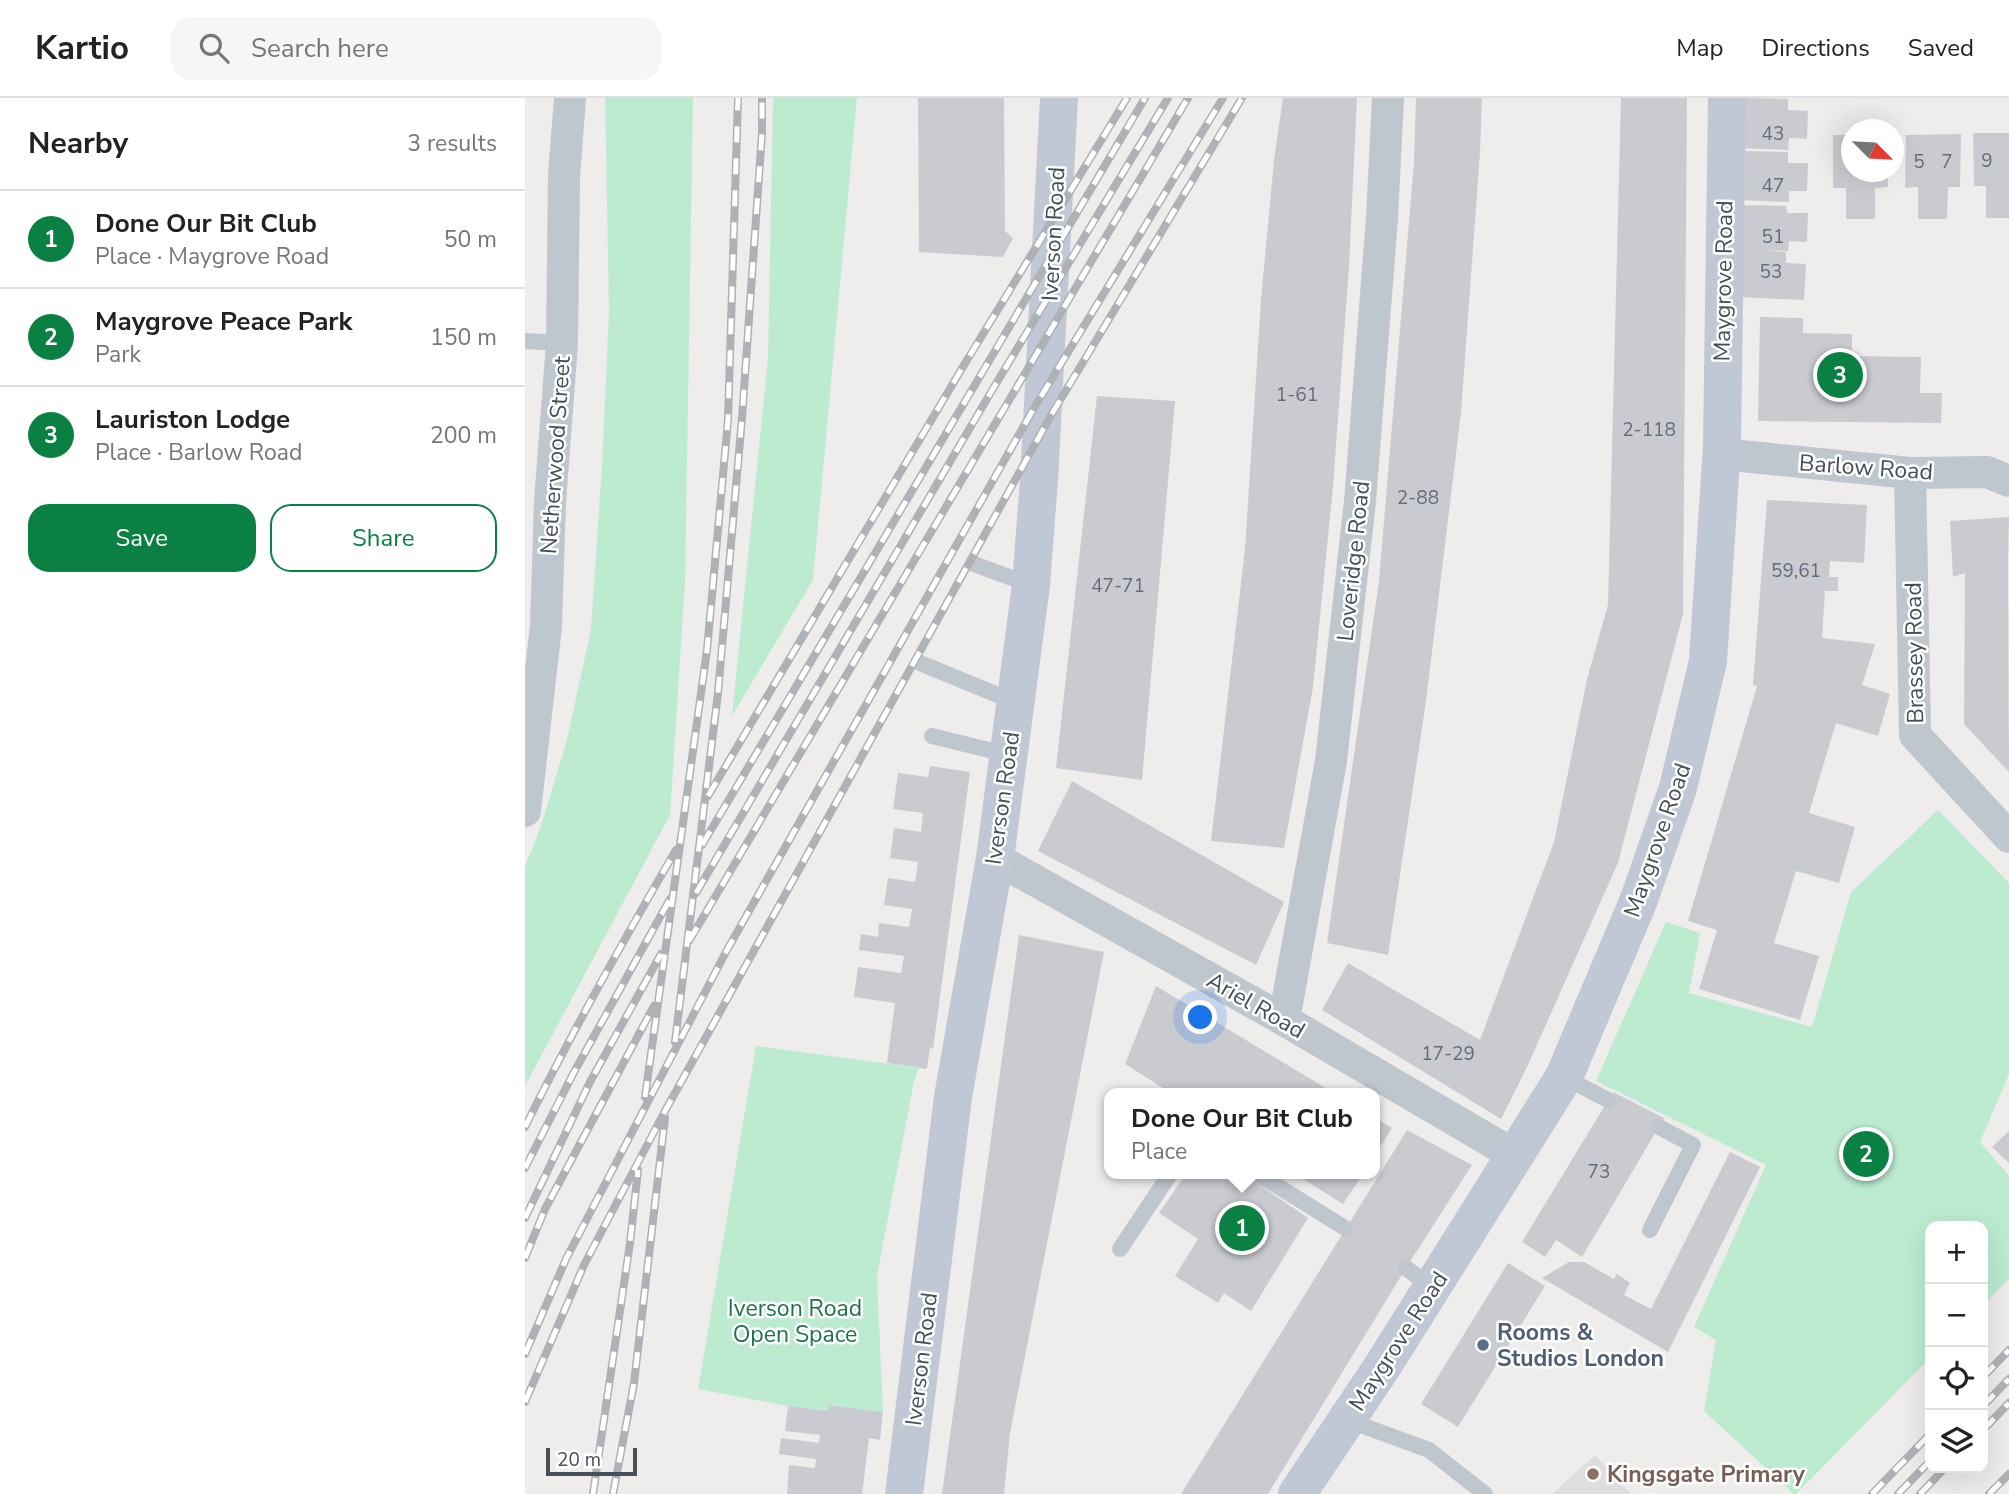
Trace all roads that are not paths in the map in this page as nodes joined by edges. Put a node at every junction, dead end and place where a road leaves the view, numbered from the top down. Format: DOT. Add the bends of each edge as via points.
graph roads {
  1 [pos="570,98"];
  2 [pos="1059,98"];
  3 [pos="1388,98"];
  4 [pos="1727,98"];
  5 [pos="525,341"];
  6 [pos="562,343"];
  7 [pos="1721,454"];
  8 [pos="1910,473"];
  9 [pos="2009,481"];
  10 [pos="974,564"];
  11 [pos="1031,585"];
  12 [pos="921,663"];
  13 [pos="1015,702"];
  14 [pos="932,736"];
  15 [pos="1009,755"];
  16 [pos="529,756"];
  17 [pos="525,810"];
  18 [pos="2009,837"];
  19 [pos="995,858"];
  20 [pos="1284,1020"];
  21 [pos="1564,1077"];
  22 [pos="1608,1100"];
  23 [pos="1658,1127"];
  24 [pos="1516,1156"];
  25 [pos="1167,1179"];
  26 [pos="1266,1179"];
  27 [pos="1345,1228"];
  28 [pos="1650,1230"];
  29 [pos="1120,1249"];
  30 [pos="1347,1420"];
  31 [pos="904,1494"];
  32 [pos="1297,1494"];
  33 [pos="1485,1494"];
  1 -- 6 [label="street, Netherwood Street"];
  2 -- 11 [label="street, Iverson Road"];
  3 -- 20 [label="street, Loveridge Road" via="1360,501 1331,761"];
  4 -- 7 [label="street, Maygrove Road"];
  5 -- 6 [label="lane"];
  6 -- 16 [label="street, Netherwood Street" via="546,626"];
  7 -- 8 [label="street, Barlow Road"];
  7 -- 21 [label="street, Maygrove Road" via="1708,662 1678,788 1637,902"];
  8 -- 9 [label="street, Barlow Road" via="1987,471"];
  8 -- 18 [label="street, Brassey Road" via="1915,735"];
  10 -- 11 [label="lane"];
  11 -- 13 [label="street, Iverson Road"];
  12 -- 13 [label="lane"];
  13 -- 15 [label="street, Iverson Road"];
  14 -- 15 [label="lane"];
  15 -- 19 [label="street, Iverson Road"];
  16 -- 17 [label="street, Netherwood Street"];
  19 -- 20 [label="street, Ariel Road"];
  19 -- 31 [label="street, Iverson Road" via="953,1097"];
  20 -- 24 [label="street, Ariel Road"];
  21 -- 22 [label="lane"];
  21 -- 24 [label="street, Maygrove Road"];
  23 -- 28 [label="lane" via="1693,1144"];
  24 -- 30 [label="street, Maygrove Road" via="1419,1278"];
  25 -- 29 [label="lane"];
  26 -- 27 [label="lane"];
  30 -- 32 [label="street, Maygrove Road"];
  30 -- 33 [label="lane" via="1429,1450"];
}
